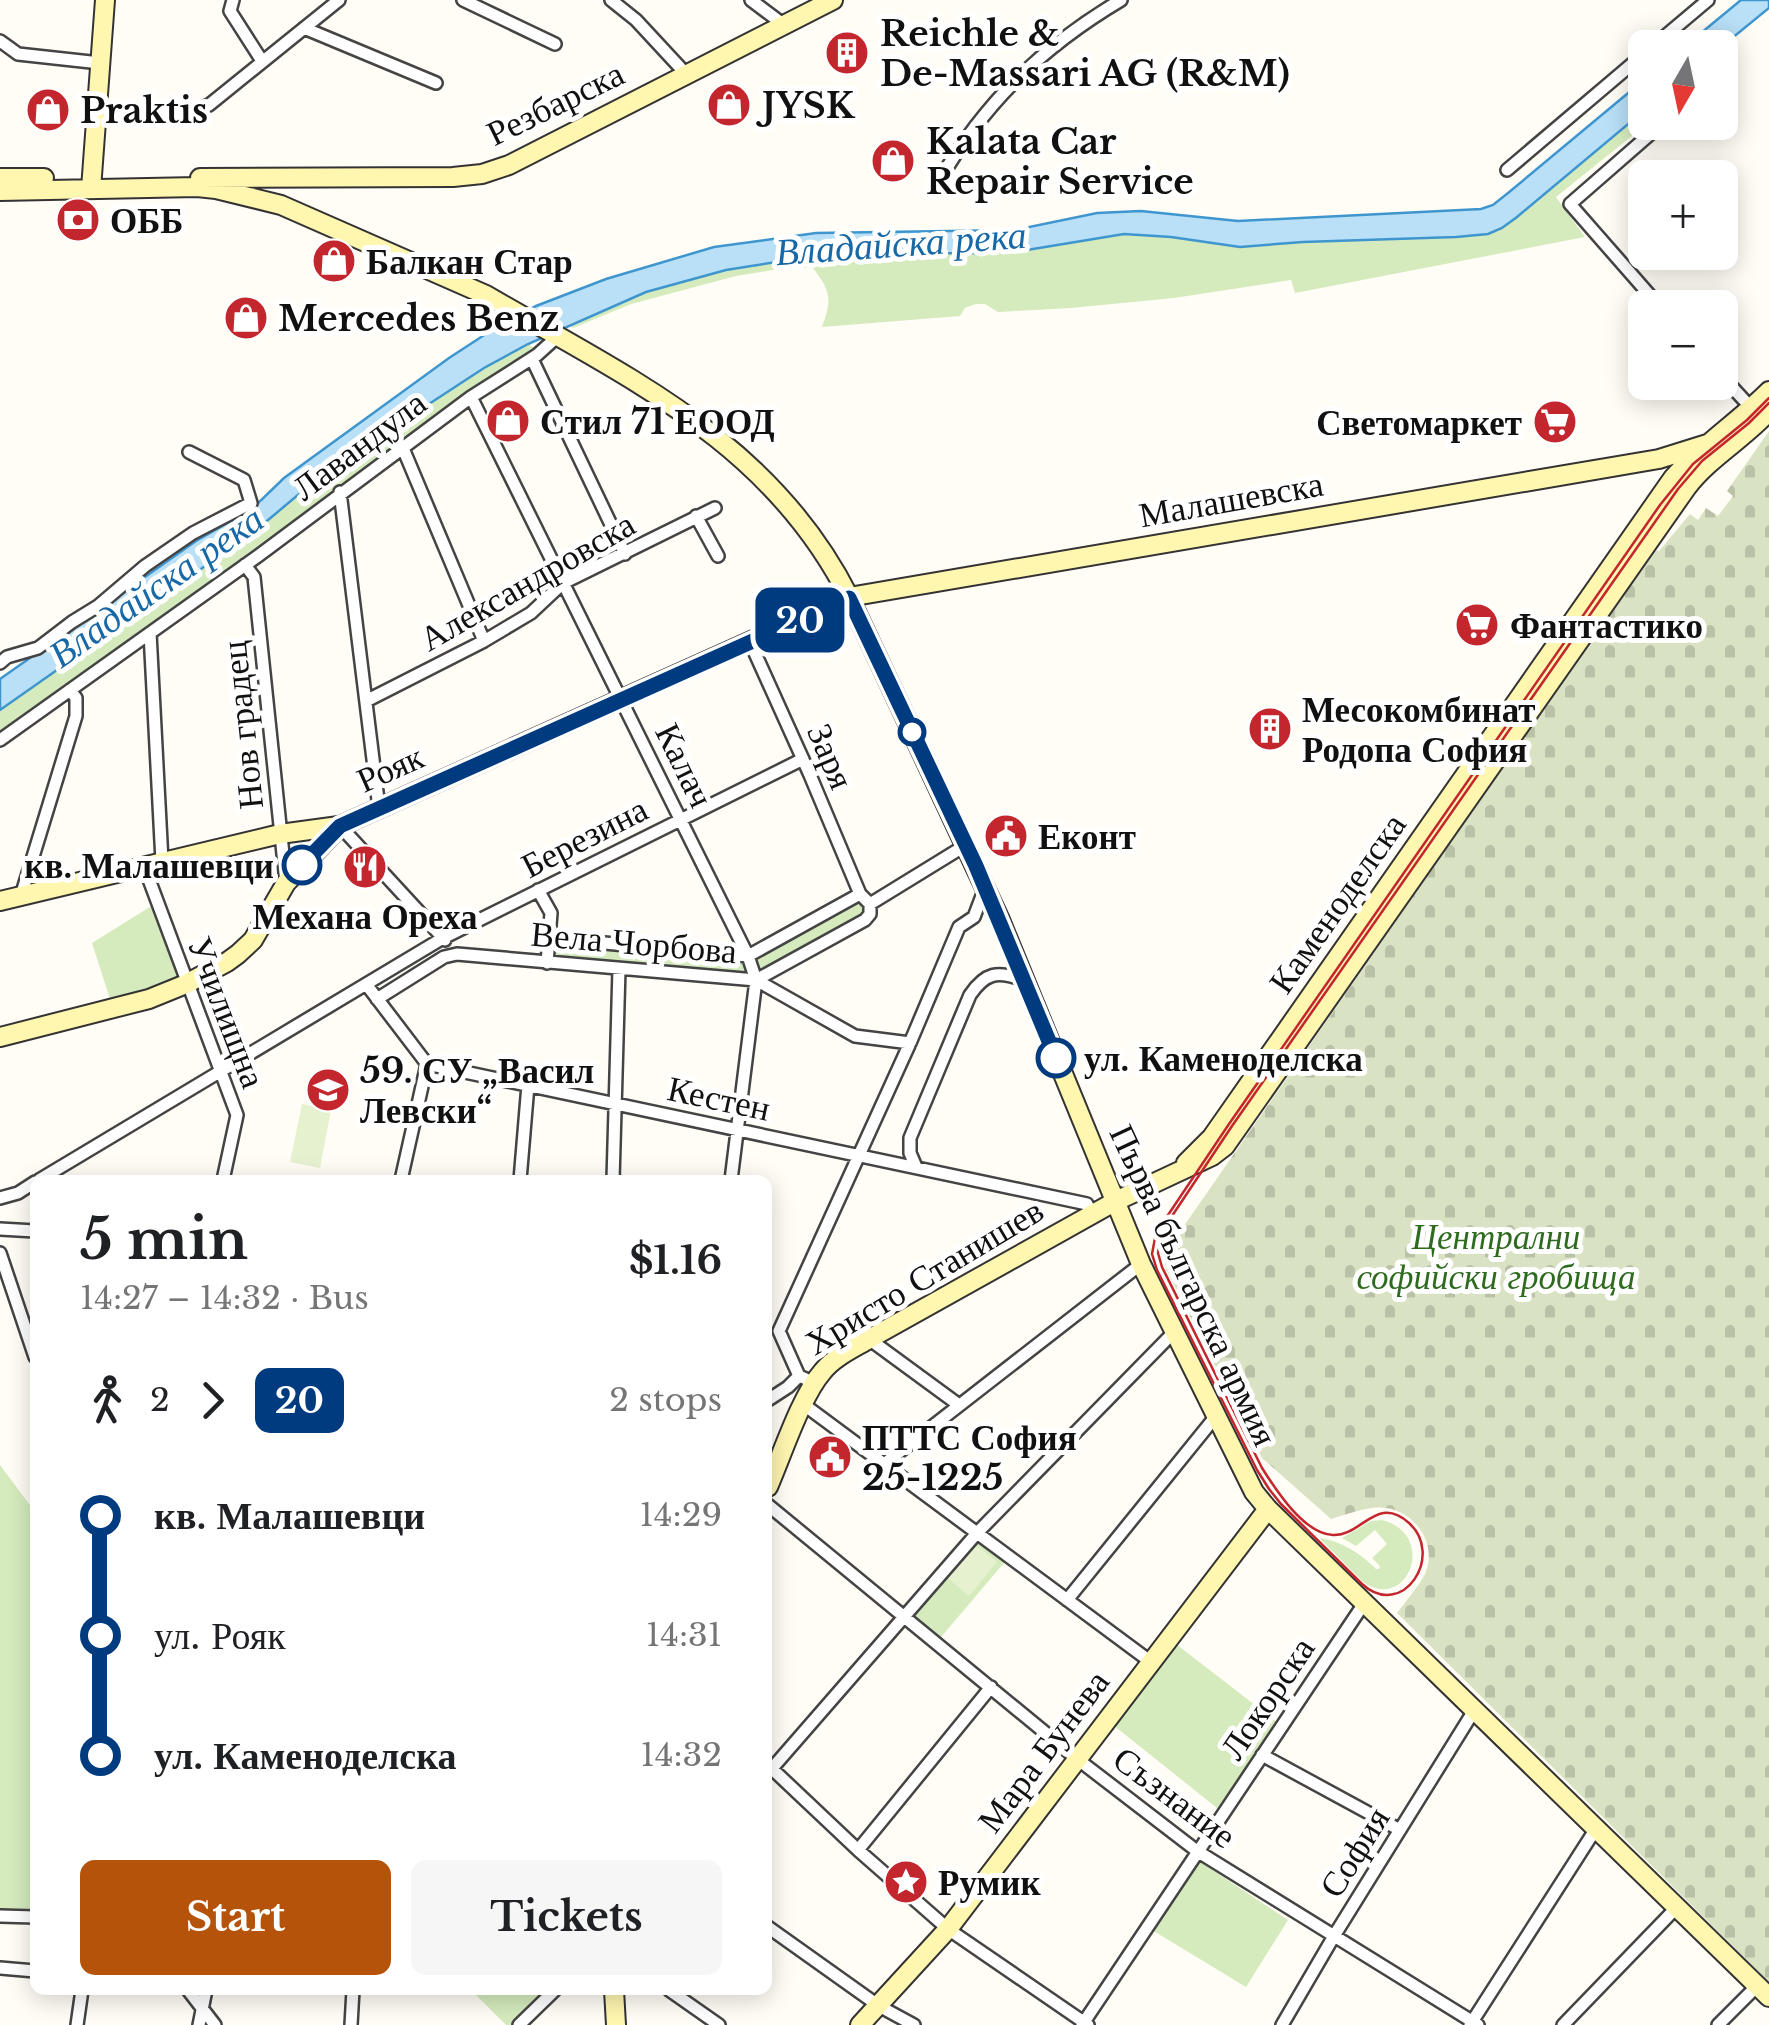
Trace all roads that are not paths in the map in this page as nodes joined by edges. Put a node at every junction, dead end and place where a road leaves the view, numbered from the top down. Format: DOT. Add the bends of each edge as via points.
graph roads {
  1 [pos="105,0"];
  2 [pos="232,0"];
  3 [pos="339,0"];
  4 [pos="463,0"];
  5 [pos="611,0"];
  6 [pos="751,0"];
  7 [pos="833,0"];
  8 [pos="1120,0"];
  9 [pos="1708,0"];
  10 [pos="784,25"];
  11 [pos="304,28"];
  12 [pos="1673,30"];
  13 [pos="0,41"];
  14 [pos="555,44"];
  15 [pos="262,61"];
  16 [pos="100,63"];
  17 [pos="1628,67"];
  18 [pos="686,75"];
  19 [pos="436,83"];
  20 [pos="97,108"];
  21 [pos="1643,140"];
  22 [pos="1507,170"];
  23 [pos="0,178"];
  24 [pos="224,178"];
  25 [pos="307,178"];
  26 [pos="939,181"];
  27 [pos="91,184"];
  28 [pos="0,191"];
  29 [pos="281,206"];
  30 [pos="1645,290"];
  31 [pos="558,336"];
  32 [pos="532,359"];
  33 [pos="1738,391"];
  34 [pos="1769,391"];
  35 [pos="471,396"];
  36 [pos="1761,413"];
  37 [pos="1707,444"];
  38 [pos="402,446"];
  39 [pos="189,452"];
  40 [pos="1641,463"];
  41 [pos="1684,479"];
  42 [pos="340,492"];
  43 [pos="1656,502"];
  44 [pos="715,508"];
  45 [pos="696,516"];
  46 [pos="625,554"];
  47 [pos="718,556"];
  48 [pos="246,565"];
  49 [pos="563,583"];
  50 [pos="849,598"];
  51 [pos="150,634"];
  52 [pos="484,642"];
  53 [pos="750,642"];
  54 [pos="0,663"];
  55 [pos="70,690"];
  56 [pos="622,699"];
  57 [pos="366,701"];
  58 [pos="0,740"];
  59 [pos="803,760"];
  60 [pos="379,808"];
  61 [pos="681,818"];
  62 [pos="340,826"];
  63 [pos="280,834"];
  64 [pos="966,845"];
  65 [pos="153,863"];
  66 [pos="286,883"];
  67 [pos="985,887"];
  68 [pos="538,890"];
  69 [pos="860,894"];
  70 [pos="21,896"];
  71 [pos="0,901"];
  72 [pos="870,904"];
  73 [pos="974,917"];
  74 [pos="1000,920"];
  75 [pos="443,938"];
  76 [pos="549,938"];
  77 [pos="676,951"];
  78 [pos="456,954"];
  79 [pos="748,956"];
  80 [pos="547,962"];
  81 [pos="619,969"];
  82 [pos="674,974"];
  83 [pos="756,980"];
  84 [pos="1023,980"];
  85 [pos="186,984"];
  86 [pos="366,984"];
  87 [pos="377,999"];
  88 [pos="0,1038"];
  89 [pos="910,1043"];
  90 [pos="428,1064"];
  91 [pos="221,1069"];
  92 [pos="528,1085"];
  93 [pos="615,1104"];
  94 [pos="737,1130"];
  95 [pos="858,1154"];
  96 [pos="916,1167"];
  97 [pos="1179,1170"];
  98 [pos="47,1175"];
  99 [pos="224,1175"];
  100 [pos="401,1175"];
  101 [pos="520,1175"];
  102 [pos="612,1175"];
  103 [pos="732,1175"];
  104 [pos="30,1185"];
  105 [pos="0,1198"];
  106 [pos="1116,1201"];
  107 [pos="1092,1214"];
  108 [pos="0,1229"];
  109 [pos="30,1231"];
  110 [pos="0,1252"];
  111 [pos="1141,1264"];
  112 [pos="773,1330"];
  113 [pos="1174,1332"];
  114 [pos="869,1339"];
  115 [pos="30,1342"];
  116 [pos="807,1379"];
  117 [pos="772,1397"];
  118 [pos="803,1404"];
  119 [pos="959,1405"];
  120 [pos="1216,1416"];
  121 [pos="884,1464"];
  122 [pos="772,1478"];
  123 [pos="772,1508"];
  124 [pos="1268,1509"];
  125 [pos="976,1533"];
  126 [pos="1067,1600"];
  127 [pos="1366,1602"];
  128 [pos="904,1616"];
  129 [pos="1151,1662"];
  130 [pos="991,1687"];
  131 [pos="1475,1709"];
  132 [pos="1262,1755"];
  133 [pos="1076,1758"];
  134 [pos="772,1766"];
  135 [pos="772,1772"];
  136 [pos="1597,1828"];
  137 [pos="1400,1830"];
  138 [pos="858,1850"];
  139 [pos="1197,1851"];
  140 [pos="1678,1906"];
  141 [pos="0,1916"];
  142 [pos="30,1918"];
  143 [pos="772,1929"];
  144 [pos="948,1930"];
  145 [pos="1334,1936"];
  146 [pos="0,1968"];
  147 [pos="30,1971"];
  148 [pos="1763,1991"];
  149 [pos="81,1995"];
  150 [pos="192,1995"];
  151 [pos="205,1995"];
  152 [pos="353,1995"];
  153 [pos="550,1995"];
  154 [pos="614,1995"];
  155 [pos="676,1995"];
  156 [pos="879,2006"];
  157 [pos="201,2008"];
  158 [pos="1085,2024"];
  159 [pos="1474,2024"];
  160 [pos="78,2025"];
  161 [pos="199,2025"];
  162 [pos="215,2025"];
  163 [pos="351,2025"];
  164 [pos="519,2025"];
  165 [pos="616,2025"];
  166 [pos="719,2025"];
  167 [pos="860,2025"];
  168 [pos="914,2025"];
  169 [pos="1282,2025"];
  170 [pos="1563,2025"];
  171 [pos="1718,2025"];
  1 -- 16 [label="street"];
  2 -- 15 [label="street" via="230,11"];
  3 -- 11 [label="street"];
  4 -- 14 [label="street"];
  5 -- 18 [label="street"];
  6 -- 10 [label="street"];
  7 -- 10 [label="street, Резбарска"];
  8 -- 26 [label="street" via="1045,51 1008,86"];
  9 -- 12 [label="street"];
  10 -- 18 [label="street, Резбарска"];
  11 -- 15 [label="street"];
  11 -- 19 [label="street"];
  13 -- 16 [label="street" via="18,54"];
  15 -- 20 [label="street" via="191,113"];
  16 -- 20 [label="street"];
  17 -- 22 [label="street"];
  18 -- 25 [label="street, Резбарска" via="482,174"];
  20 -- 27 [label="street"];
  21 -- 30 [label="street" via="1570,204"];
  23 -- 27 [label="street, Резбарска"];
  24 -- 25 [label="street, Резбарска"];
  24 -- 27 [label="street, Резбарска"];
  24 -- 29 [label="street, Резбарска" via="256,188"];
  25 -- 29 [label="street" via="287,192"];
  27 -- 28 [label="street, Резбарска"];
  27 -- 29 [label="street, Резбарска" via="216,188"];
  29 -- 31 [label="street, Първа българска армия" via="486,295"];
  31 -- 32 [label="street, Лавандула"];
  31 -- 50 [label="street, Първа българска армия" via="731,448 790,507"];
  32 -- 35 [label="street, Лавандула"];
  32 -- 46 [label="street"];
  33 -- 36 [label="street"];
  34 -- 36 [label="street, Каменоделска"];
  35 -- 38 [label="street, Лавандула"];
  35 -- 49 [label="street, Калач"];
  36 -- 37 [label="street, Каменоделска"];
  36 -- 41 [label="street, Каменоделска"];
  37 -- 40 [label="street, Малашевска"];
  37 -- 41 [label="street, Каменоделска"];
  38 -- 42 [label="street, Лавандула"];
  38 -- 52 [label="street"];
  39 -- 54 [label="street, Лавандула" via="244,480 251,504 193,532 38,648"];
  40 -- 41 [label="street"];
  40 -- 43 [label="street" via="1656,480"];
  40 -- 50 [label="street, Малашевска"];
  41 -- 43 [label="street, Каменоделска"];
  41 -- 97 [label="street, Каменоделска" via="1225,1146"];
  42 -- 48 [label="street, Лавандула"];
  42 -- 57 [label="street"];
  43 -- 97 [label="street, Каменоделска" via="1212,1137"];
  44 -- 45 [label="street, Александровска"];
  45 -- 46 [label="street, Александровска"];
  45 -- 47 [label="street"];
  46 -- 49 [label="street, Александровска"];
  48 -- 51 [label="street, Лавандула"];
  48 -- 63 [label="street, Нов градец" via="254,577"];
  49 -- 52 [label="street, Александровска" via="532,613"];
  49 -- 56 [label="street, Калач"];
  50 -- 53 [label="street, Рояк"];
  50 -- 64 [label="street, Първа българска армия"];
  51 -- 55 [label="street, Лавандула"];
  51 -- 65 [label="street, Училищна"];
  52 -- 57 [label="street, Александровска"];
  53 -- 56 [label="street, Рояк"];
  53 -- 59 [label="street, Заря"];
  55 -- 58 [label="street, Лавандула"];
  55 -- 70 [label="street" via="76,716"];
  56 -- 60 [label="street, Рояк"];
  56 -- 61 [label="street, Калач"];
  57 -- 60 [label="street"];
  59 -- 61 [label="street, Березина"];
  59 -- 69 [label="street, Заря"];
  60 -- 62 [label="street, Рояк"];
  61 -- 68 [label="street, Березина"];
  61 -- 79 [label="street, Калач"];
  62 -- 63 [label="street"];
  62 -- 66 [label="street, Рояк"];
  62 -- 75 [label="street"];
  63 -- 65 [label="street"];
  63 -- 66 [label="street, Нов градец"];
  64 -- 67 [label="street, Първа българска армия"];
  64 -- 72 [label="street, Вела Чорбова"];
  65 -- 70 [label="street"];
  65 -- 85 [label="street, Училищна"];
  66 -- 85 [label="street, Рояк" via="253,940"];
  67 -- 73 [label="street"];
  67 -- 74 [label="street, Първа българска армия"];
  68 -- 75 [label="street, Березина"];
  68 -- 76 [label="street" via="550,912"];
  69 -- 72 [label="street"];
  69 -- 79 [label="street, Вела Чорбова"];
  70 -- 71 [label="street"];
  72 -- 83 [label="street, Вела Чорбова" via="865,920"];
  73 -- 74 [label="street"];
  73 -- 89 [label="street" via="959,928"];
  74 -- 84 [label="street, Първа българска армия"];
  75 -- 78 [label="street"];
  75 -- 86 [label="street"];
  76 -- 77 [label="street, Вела Чорбова"];
  76 -- 80 [label="street"];
  77 -- 79 [label="street, Вела Чорбова"];
  77 -- 82 [label="street"];
  78 -- 80 [label="street, Вела Чорбова"];
  78 -- 87 [label="street"];
  79 -- 83 [label="street, Калач"];
  80 -- 81 [label="street, Вела Чорбова"];
  81 -- 82 [label="street, Вела Чорбова"];
  81 -- 93 [label="street"];
  82 -- 83 [label="street, Вела Чорбова"];
  83 -- 89 [label="street" via="855,1036"];
  83 -- 94 [label="street, Калач"];
  84 -- 96 [label="street" via="994,974 970,996 910,1138"];
  84 -- 106 [label="street, Първа българска армия"];
  85 -- 88 [label="street, Рояк"];
  85 -- 91 [label="street, Училищна"];
  86 -- 87 [label="street"];
  86 -- 91 [label="street"];
  87 -- 90 [label="street"];
  89 -- 95 [label="street"];
  90 -- 92 [label="street, Кестен"];
  90 -- 100 [label="street"];
  91 -- 98 [label="street"];
  91 -- 99 [label="street, Училищна" via="237,1115"];
  92 -- 93 [label="street, Кестен"];
  92 -- 101 [label="street"];
  93 -- 94 [label="street, Кестен"];
  93 -- 102 [label="street"];
  94 -- 95 [label="street, Кестен"];
  94 -- 103 [label="street, Калач"];
  95 -- 96 [label="street, Кестен"];
  95 -- 112 [label="street"];
  96 -- 107 [label="street, Кестен" via="1087,1204"];
  97 -- 106 [label="street, Каменоделска"];
  104 -- 105 [label="street"];
  106 -- 107 [label="street, Христо Станишев"];
  106 -- 111 [label="street, Първа българска армия"];
  107 -- 114 [label="street, Христо Станишев"];
  108 -- 109 [label="street"];
  110 -- 115 [label="street"];
  111 -- 113 [label="street, Първа българска армия"];
  111 -- 119 [label="street"];
  112 -- 116 [label="street"];
  113 -- 120 [label="street, Първа българска армия"];
  113 -- 125 [label="street"];
  114 -- 116 [label="street, Христо Станишев"];
  114 -- 119 [label="street"];
  116 -- 117 [label="street, Христо Станишев"];
  116 -- 118 [label="street"];
  118 -- 121 [label="street"];
  118 -- 122 [label="street"];
  119 -- 121 [label="street"];
  120 -- 124 [label="street, Първа българска армия"];
  120 -- 126 [label="street"];
  121 -- 125 [label="street"];
  123 -- 128 [label="street, Съзнание"];
  124 -- 127 [label="street, Първа българска армия"];
  124 -- 129 [label="street, Мара Бунева"];
  125 -- 126 [label="street"];
  125 -- 128 [label="street"];
  126 -- 129 [label="street"];
  127 -- 131 [label="street, Първа българска армия"];
  127 -- 132 [label="street, Локорска"];
  128 -- 130 [label="street, Съзнание"];
  128 -- 134 [label="street"];
  129 -- 133 [label="street, Мара Бунева"];
  130 -- 133 [label="street, Съзнание"];
  130 -- 138 [label="street"];
  131 -- 136 [label="street, Първа българска армия"];
  131 -- 137 [label="street, София"];
  132 -- 137 [label="street"];
  132 -- 139 [label="street, Локорска"];
  133 -- 139 [label="street, Съзнание"];
  133 -- 144 [label="street, Мара Бунева"];
  135 -- 138 [label="street"];
  136 -- 140 [label="street, Първа българска армия"];
  136 -- 159 [label="street"];
  137 -- 145 [label="street, София"];
  138 -- 144 [label="street"];
  139 -- 145 [label="street, Съзнание"];
  139 -- 158 [label="street, Локорска"];
  140 -- 148 [label="street, Първа българска армия"];
  140 -- 170 [label="street"];
  141 -- 142 [label="street"];
  143 -- 156 [label="street"];
  144 -- 156 [label="street, Мара Бунева"];
  144 -- 158 [label="street"];
  145 -- 159 [label="street, Съзнание"];
  145 -- 169 [label="street, София"];
  146 -- 147 [label="street"];
  148 -- 171 [label="street"];
  149 -- 160 [label="street"];
  150 -- 157 [label="street"];
  151 -- 157 [label="street"];
  152 -- 163 [label="street"];
  153 -- 164 [label="street"];
  154 -- 165 [label="street"];
  155 -- 166 [label="street"];
  156 -- 167 [label="street, Мара Бунева"];
  156 -- 168 [label="street"];
  157 -- 161 [label="street"];
  157 -- 162 [label="street"];
}
